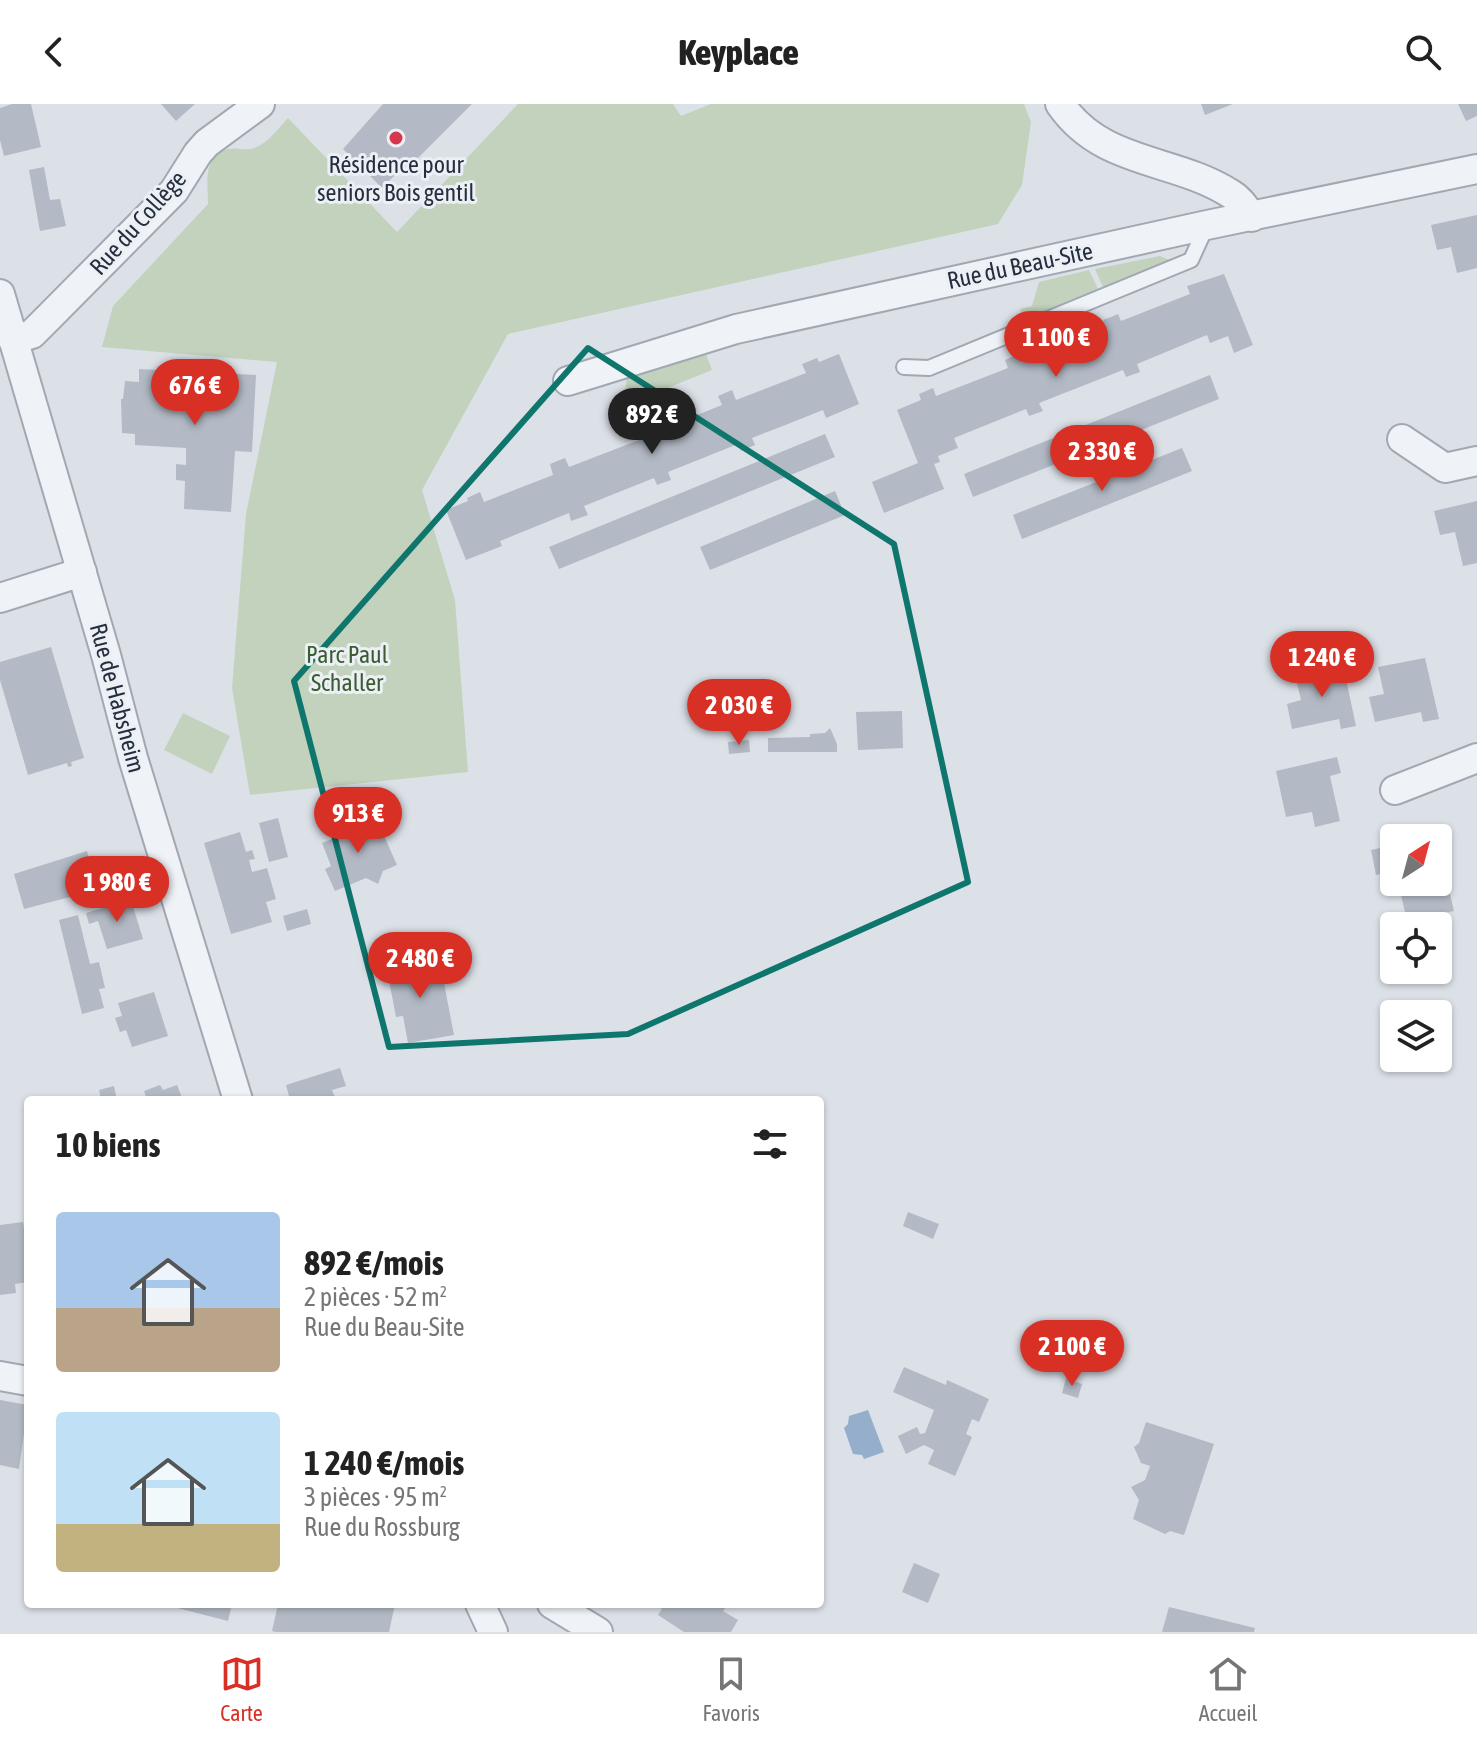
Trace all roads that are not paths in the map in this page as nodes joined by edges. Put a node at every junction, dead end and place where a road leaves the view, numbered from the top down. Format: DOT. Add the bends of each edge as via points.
graph roads {
  1 [pos="260,104"];
  2 [pos="1060,104"];
  3 [pos="1477,169"];
  4 [pos="1252,217"];
  5 [pos="1207,225"];
  6 [pos="0,294"];
  7 [pos="13,340"];
  8 [pos="904,367"];
  9 [pos="568,381"];
  10 [pos="1402,439"];
  11 [pos="1477,461"];
  12 [pos="82,572"];
  13 [pos="0,598"];
  14 [pos="1477,758"];
  15 [pos="1395,790"];
  16 [pos="237,1096"];
  17 [pos="0,1376"];
  18 [pos="24,1380"];
  19 [pos="482,1608"];
  20 [pos="559,1608"];
  21 [pos="493,1632"];
  22 [pos="598,1632"];
  1 -- 7 [label="street, Rue du Collège" via="212,138 174,191 32,334"];
  2 -- 4 [label="street" via="1090,137 1112,150 1234,195"];
  3 -- 4 [label="street, Rue du Beau-Site"];
  4 -- 5 [label="street, Rue du Beau-Site"];
  5 -- 8 [label="lane" via="1191,260 929,368"];
  5 -- 9 [label="street, Rue du Beau-Site" via="736,329"];
  6 -- 7 [label="street, Rue de Habsheim"];
  7 -- 12 [label="street, Rue de Habsheim"];
  10 -- 11 [label="street" via="1445,468"];
  12 -- 13 [label="street"];
  12 -- 16 [label="street, Rue de Habsheim"];
  14 -- 15 [label="street"];
  17 -- 18 [label="street"];
  19 -- 21 [label="street"];
  20 -- 22 [label="street"];
}
